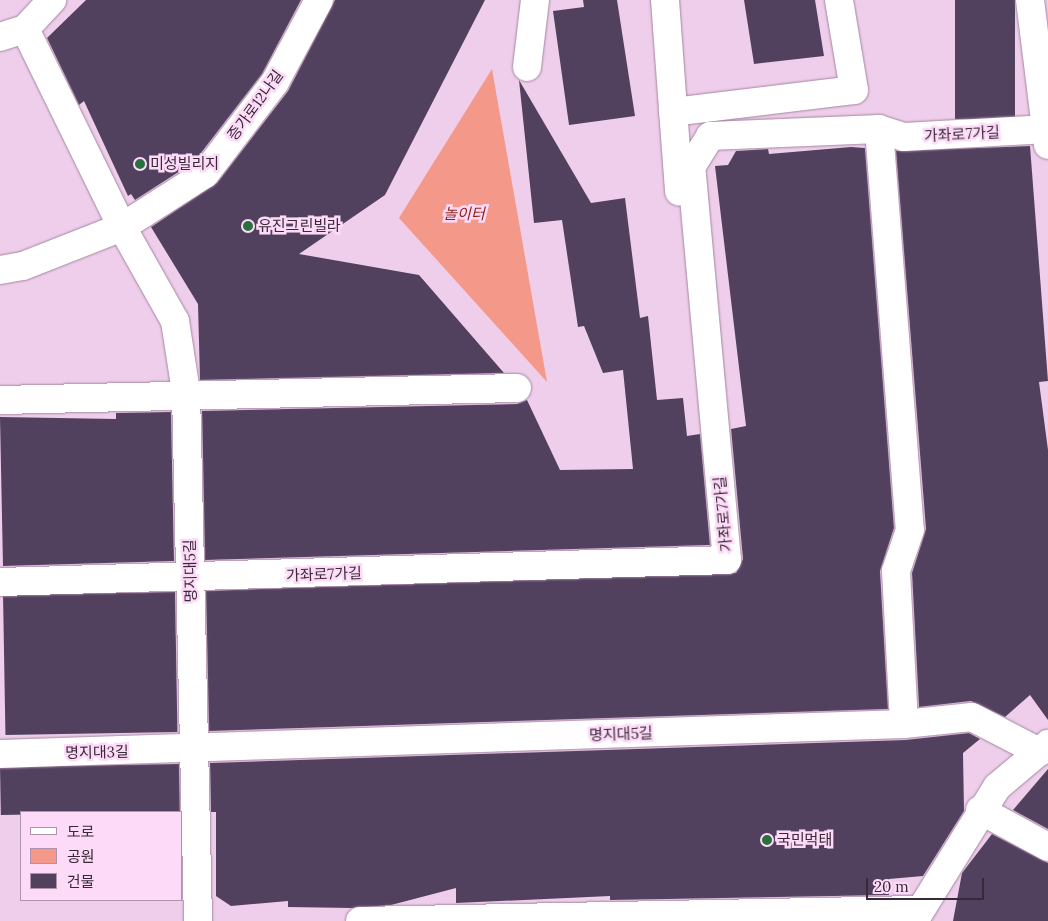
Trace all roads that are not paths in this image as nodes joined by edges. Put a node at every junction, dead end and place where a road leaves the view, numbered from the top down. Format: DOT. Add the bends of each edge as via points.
graph roads {
  1 [pos="52,0"];
  2 [pos="319,0"];
  3 [pos="534,0"];
  4 [pos="665,0"];
  5 [pos="839,0"];
  6 [pos="1030,0"];
  7 [pos="12,33"];
  8 [pos="527,67"];
  9 [pos="673,112"];
  10 [pos="879,129"];
  11 [pos="1048,134"];
  12 [pos="122,227"];
  13 [pos="0,270"];
  14 [pos="694,382"];
  15 [pos="517,388"];
  16 [pos="186,392"];
  17 [pos="0,400"];
  18 [pos="190,578"];
  19 [pos="0,582"];
  20 [pos="904,724"];
  21 [pos="1044,748"];
  22 [pos="194,751"];
  23 [pos="0,754"];
  24 [pos="980,810"];
  25 [pos="1048,847"];
  26 [pos="916,916"];
  27 [pos="198,921"];
  28 [pos="360,921"];
  1 -- 7 [label="street"];
  2 -- 12 [label="street, 증가로12나길" via="275,82 205,174"];
  3 -- 8 [label="street"];
  4 -- 9 [label="street"];
  5 -- 9 [label="street" via="854,90"];
  6 -- 11 [label="street"];
  7 -- 12 [label="street"];
  9 -- 14 [label="street"];
  10 -- 11 [label="street, 가좌로7가길" via="904,137"];
  10 -- 18 [label="street, 가좌로7가길" via="710,136 691,167 727,560"];
  10 -- 20 [label="street" via="910,530 896,571"];
  12 -- 13 [label="street, 증가로12나길" via="23,266"];
  12 -- 16 [label="street, 명지대5길" via="175,321"];
  15 -- 16 [label="street"];
  16 -- 17 [label="street"];
  16 -- 18 [label="street, 명지대5길"];
  18 -- 19 [label="street"];
  18 -- 22 [label="street, 명지대5길"];
  20 -- 21 [label="street, 명지대5길" via="972,717"];
  20 -- 22 [label="street, 명지대5길"];
  21 -- 24 [label="street" via="997,787"];
  22 -- 23 [label="street, 명지대3길"];
  22 -- 27 [label="street, 명지대5길"];
  24 -- 25 [label="street"];
  24 -- 26 [label="street"];
  26 -- 28 [label="street"];
}
